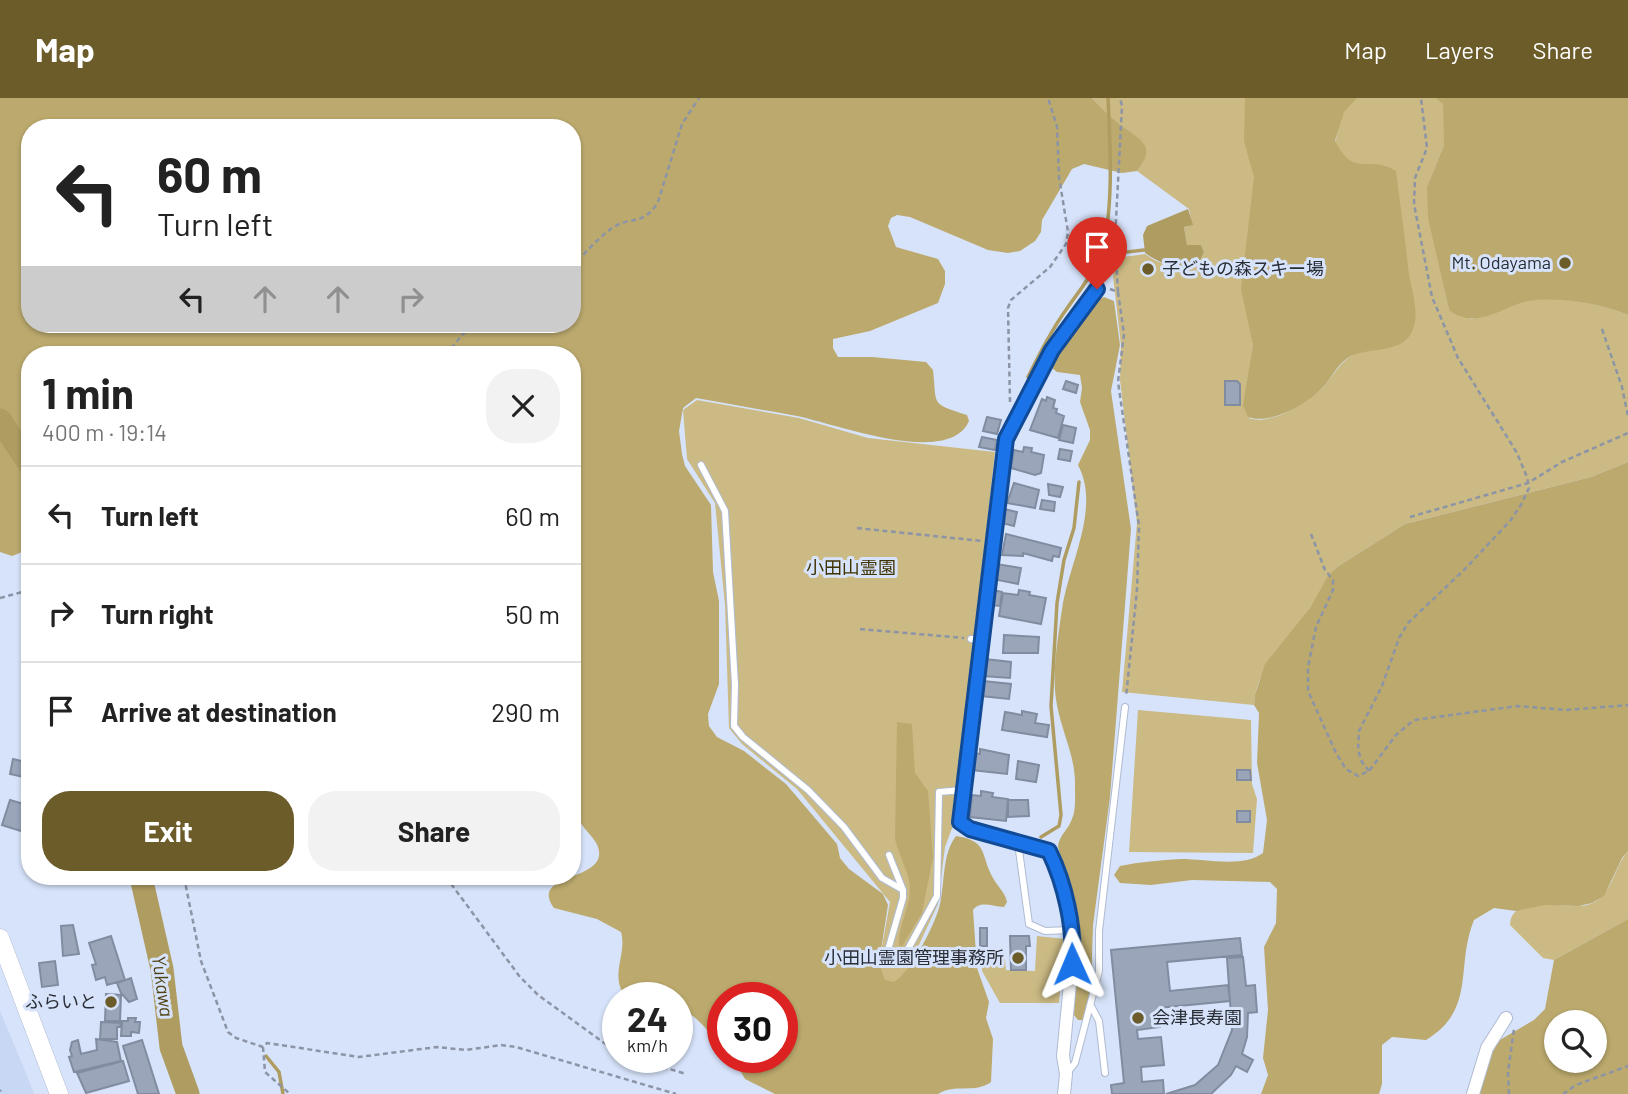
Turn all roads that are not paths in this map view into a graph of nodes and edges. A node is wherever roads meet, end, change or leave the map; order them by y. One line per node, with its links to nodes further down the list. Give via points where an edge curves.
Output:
1 (1097, 289): 4 (street, via 1052,350 1006,439 976,640)
2 (701, 465): 7 (lane, via 725,511 734,726 826,808 882,878)
3 (1125, 707): 10 (lane)
4 (964, 790): 5 (street, via 960,822 964,826); 7 (lane, via 939,792 937,896 897,963 887,961)
5 (1017, 841): 8 (street, via 1049,851); 8 (lane, via 1029,924 1045,931)
6 (889, 855): 7 (lane)
7 (903, 890)
8 (1071, 930): 13 (street, via 1074,942 1063,1056)
9 (0, 938): 14 (main road)
10 (1091, 1006): 12 (lane, via 1099,1021); 13 (lane, via 1075,1063)
11 (1506, 1018): 16 (street, via 1487,1048)
12 (1105, 1073)
13 (1066, 1074): 15 (street)
14 (59, 1094)
15 (1064, 1094)
16 (1473, 1094)

